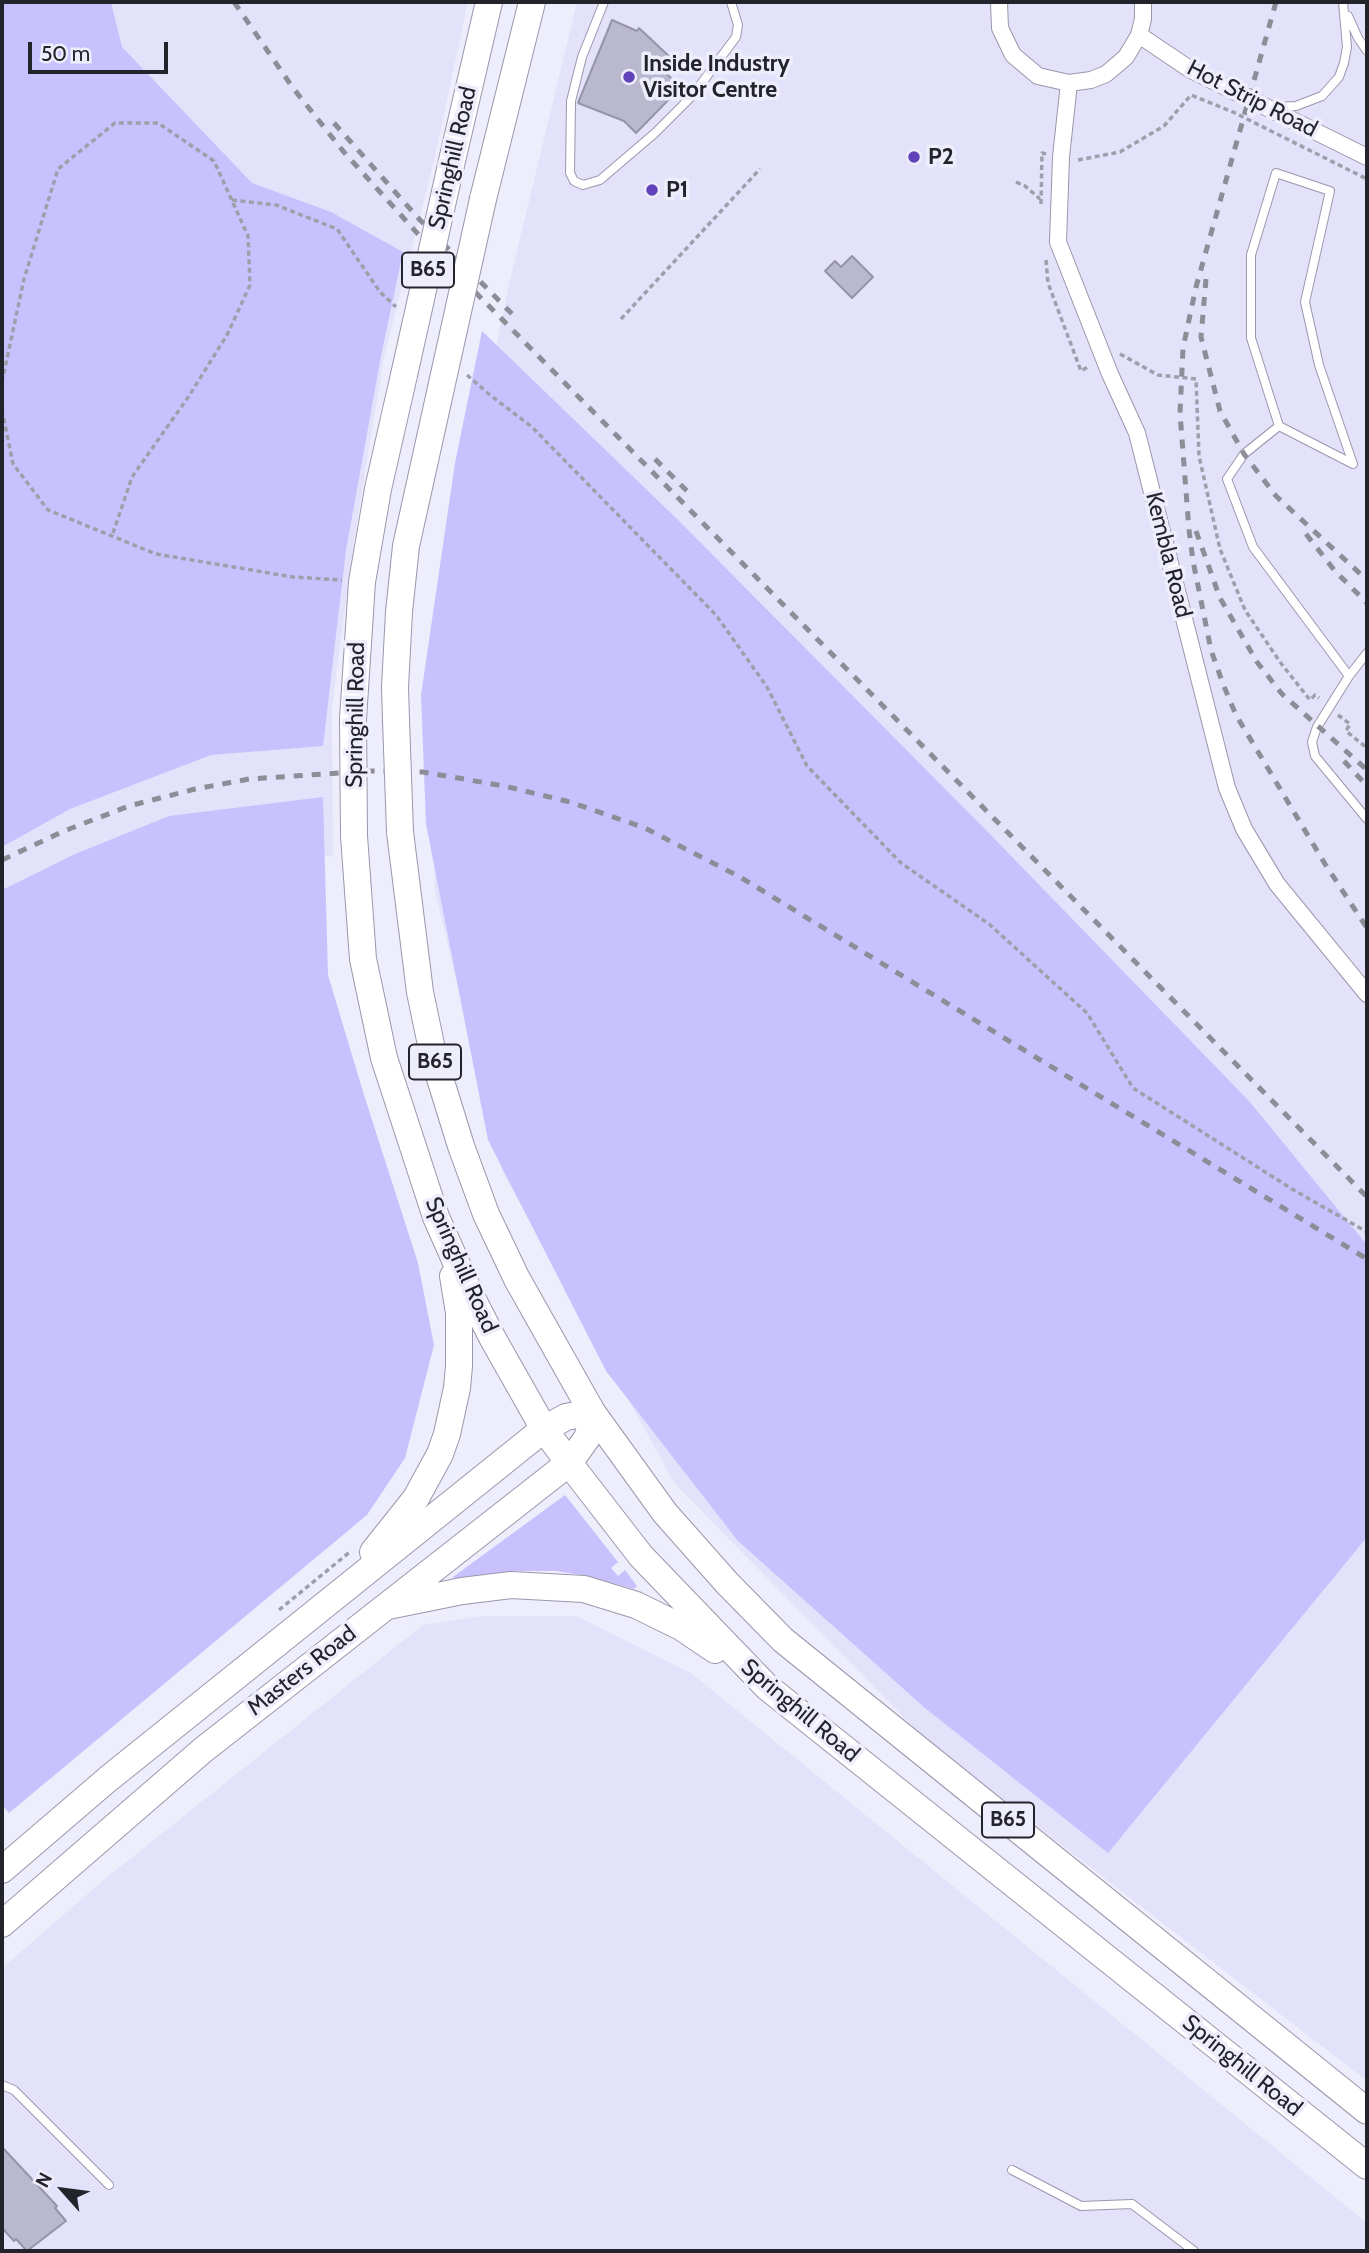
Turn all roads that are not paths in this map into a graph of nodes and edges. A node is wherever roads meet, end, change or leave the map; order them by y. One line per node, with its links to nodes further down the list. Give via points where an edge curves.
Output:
1 (489, 2): 18 (main road, Springhill Road / B65, bridge, via 379,489 362,582 353,719 354,836 363,959 384,1058)
2 (532, 2): 19 (main road, Springhill Road / B65, bridge, via 406,546 395,687 400,832 420,992 434,1059 461,1146 517,1279)
3 (604, 2): 4 (lane, via 571,101 570,173 583,185 600,180 692,96 736,37 738,25)
4 (731, 2)
5 (999, 2): 10 (street, via 1000,28 1013,55 1038,76)
6 (1143, 2): 8 (street)
7 (1343, 3): 9 (lane); 11 (lane, via 1346,55 1332,87 1296,106)
8 (1139, 35): 10 (street, via 1115,68 1091,80); 11 (street, Hot Strip Road, via 1191,71)
9 (1367, 51)
10 (1069, 83): 17 (street, Kembla Road, via 1058,242 1136,433 1227,788 1244,829 1278,884)
11 (1258, 103): 12 (street, Hot Strip Road)
12 (1367, 157)
13 (1279, 426): 13 (lane, via 1251,338 1251,255 1276,173 1330,191 1305,302 1319,365 1353,464); 15 (lane, via 1244,454 1227,479 1254,547)
14 (1367, 653): 15 (lane)
15 (1349, 676): 16 (lane, via 1314,736 1313,749)
16 (1367, 818)
17 (1367, 994)
18 (436, 1217): 20 (main road, Springhill Road / B65, via 477,1307); 23 (main road, via 459,1313 457,1388 447,1434 416,1498)
19 (593, 1413): 20 (main road, Masters Road, via 566,1417); 21 (main road, Masters Road, via 587,1438); 28 (main road, Springhill Road / B65, via 665,1513 783,1640)
20 (544, 1429): 21 (main road, Springhill Road / B65); 23 (main road, Masters Road)
21 (569, 1463): 22 (main road, Masters Road); 24 (main road, Springhill Road / B65, via 641,1556)
22 (383, 1607): 24 (main road, via 511,1585 584,1589 665,1618); 26 (main road, Masters Road, via 203,1750)
23 (322, 1608): 25 (main road, Masters Road, via 107,1779)
24 (767, 1688): 29 (main road, Springhill Road / B65)
25 (2, 1870)
26 (2, 1924)
27 (2, 2085): 31 (lane, via 14,2090)
28 (1367, 2110)
29 (1367, 2166)
30 (1012, 2170): 32 (lane, via 1081,2206 1132,2204)
31 (109, 2185)
32 (1194, 2251)

